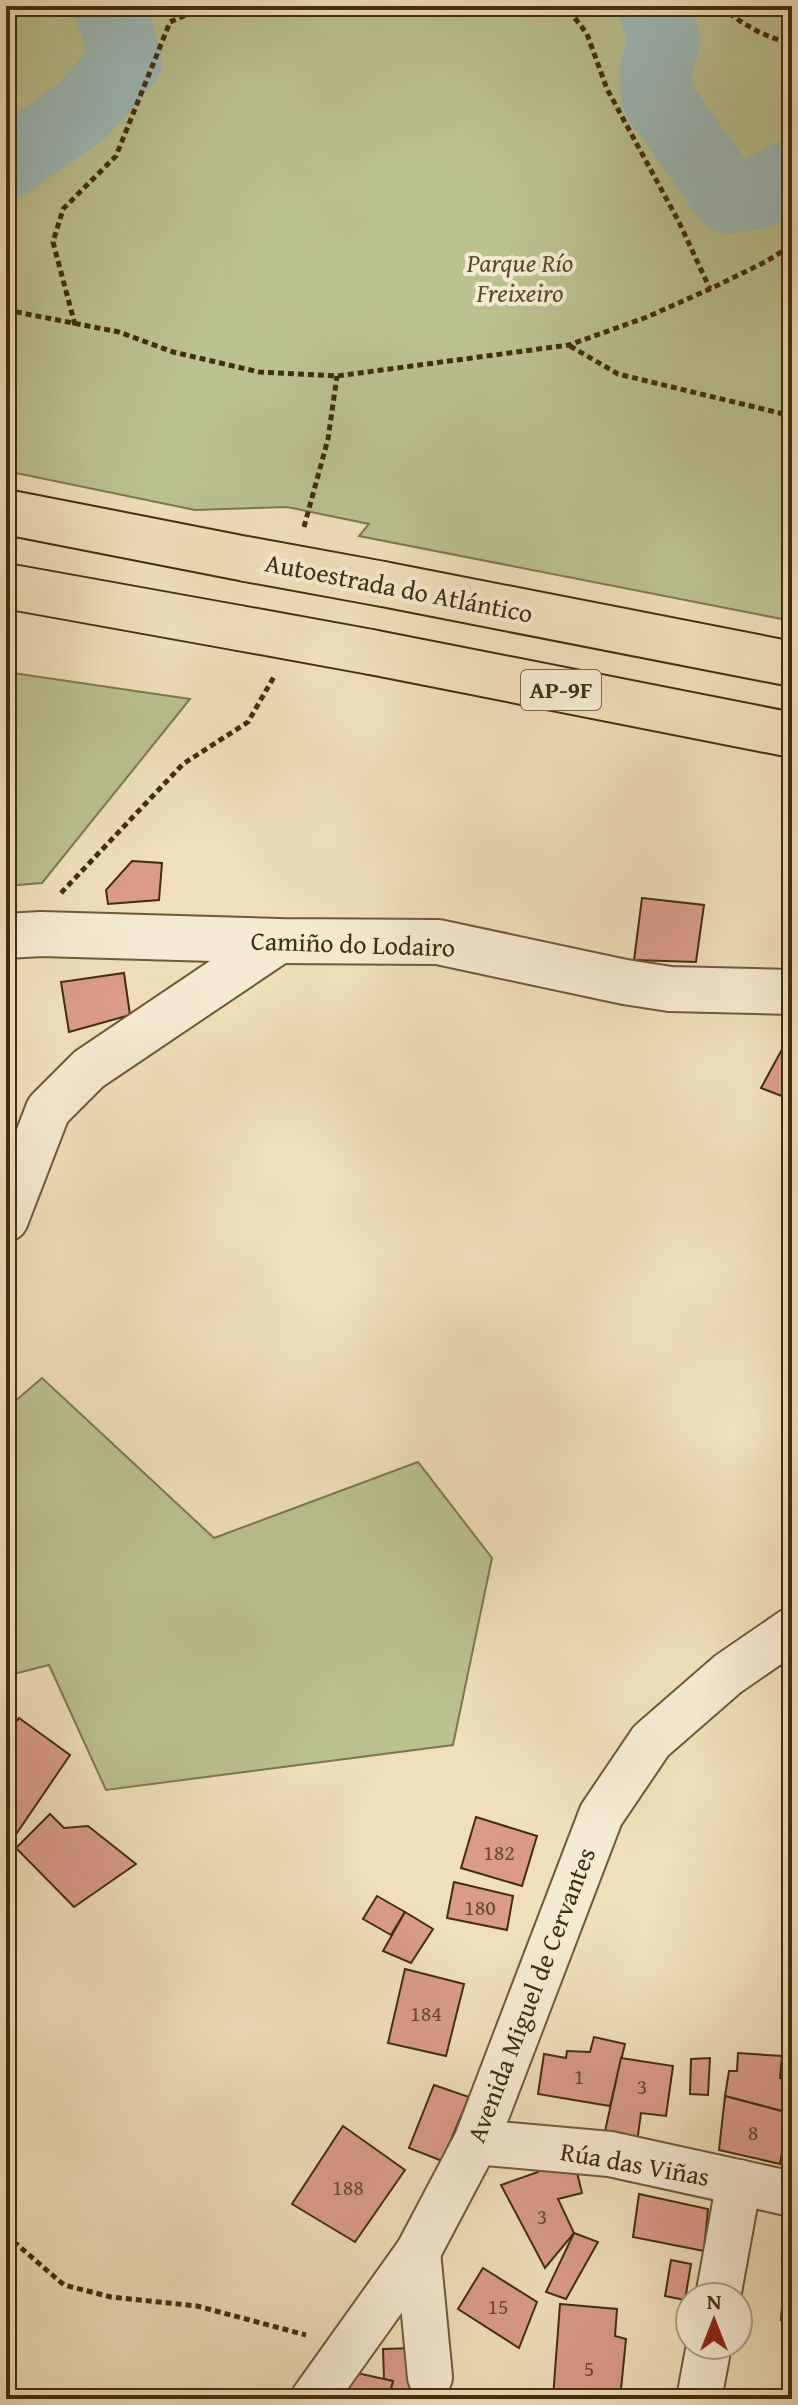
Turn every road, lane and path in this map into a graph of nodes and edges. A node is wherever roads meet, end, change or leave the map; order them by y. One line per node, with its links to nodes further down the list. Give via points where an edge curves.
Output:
1 (206, 6): 11 (path, via 170,22 116,156 63,209 53,242)
2 (246, 6): 3 (path)
3 (289, 6)
4 (560, 6): 6 (path)
5 (722, 6): 7 (path, via 736,20)
6 (568, 8): 9 (path, via 587,34 607,89)
7 (792, 44)
8 (792, 245): 9 (path)
9 (710, 289): 12 (path)
10 (6, 310): 11 (path)
11 (75, 326): 13 (path, via 119,332 173,352 259,372)
12 (569, 345): 13 (path); 14 (path, via 618,374)
13 (337, 376): 16 (path, via 328,439)
14 (792, 416)
15 (6, 512): 18 (highway, Autoestrada do Atlántico, bridge)
16 (303, 531)
17 (6, 586): 20 (highway, AP-9F, bridge)
18 (774, 660)
19 (276, 666): 21 (path, via 273,681 248,722 183,764)
20 (772, 731)
21 (24, 935): 22 (street, Camiño do Lodairo)
22 (279, 941): 23 (street, Camiño do Lodairo, via 438,942 670,989); 24 (street, via 89,1069 48,1110)
23 (792, 992)
24 (6, 1219)
25 (792, 1630): 26 (street, Avenida Miguel de Cervantes, via 728,1674 651,1741 601,1815)
26 (476, 2142): 27 (street, Rúa das Viñas, via 610,2154); 30 (street, Avenida Miguel de Cervantes)
27 (739, 2182): 28 (street, Rúa das Viñas); 31 (street)
28 (792, 2194)
29 (6, 2235): 32 (path, via 64,2285 111,2297 197,2306 305,2334)
30 (418, 2252): 32 (street, Avenida Miguel de Cervantes); 34 (street)
31 (721, 2281)
32 (340, 2358): 35 (street, Avenida Miguel de Cervantes)
33 (706, 2361): 36 (street)
34 (430, 2377)
35 (313, 2399)
36 (699, 2399)

